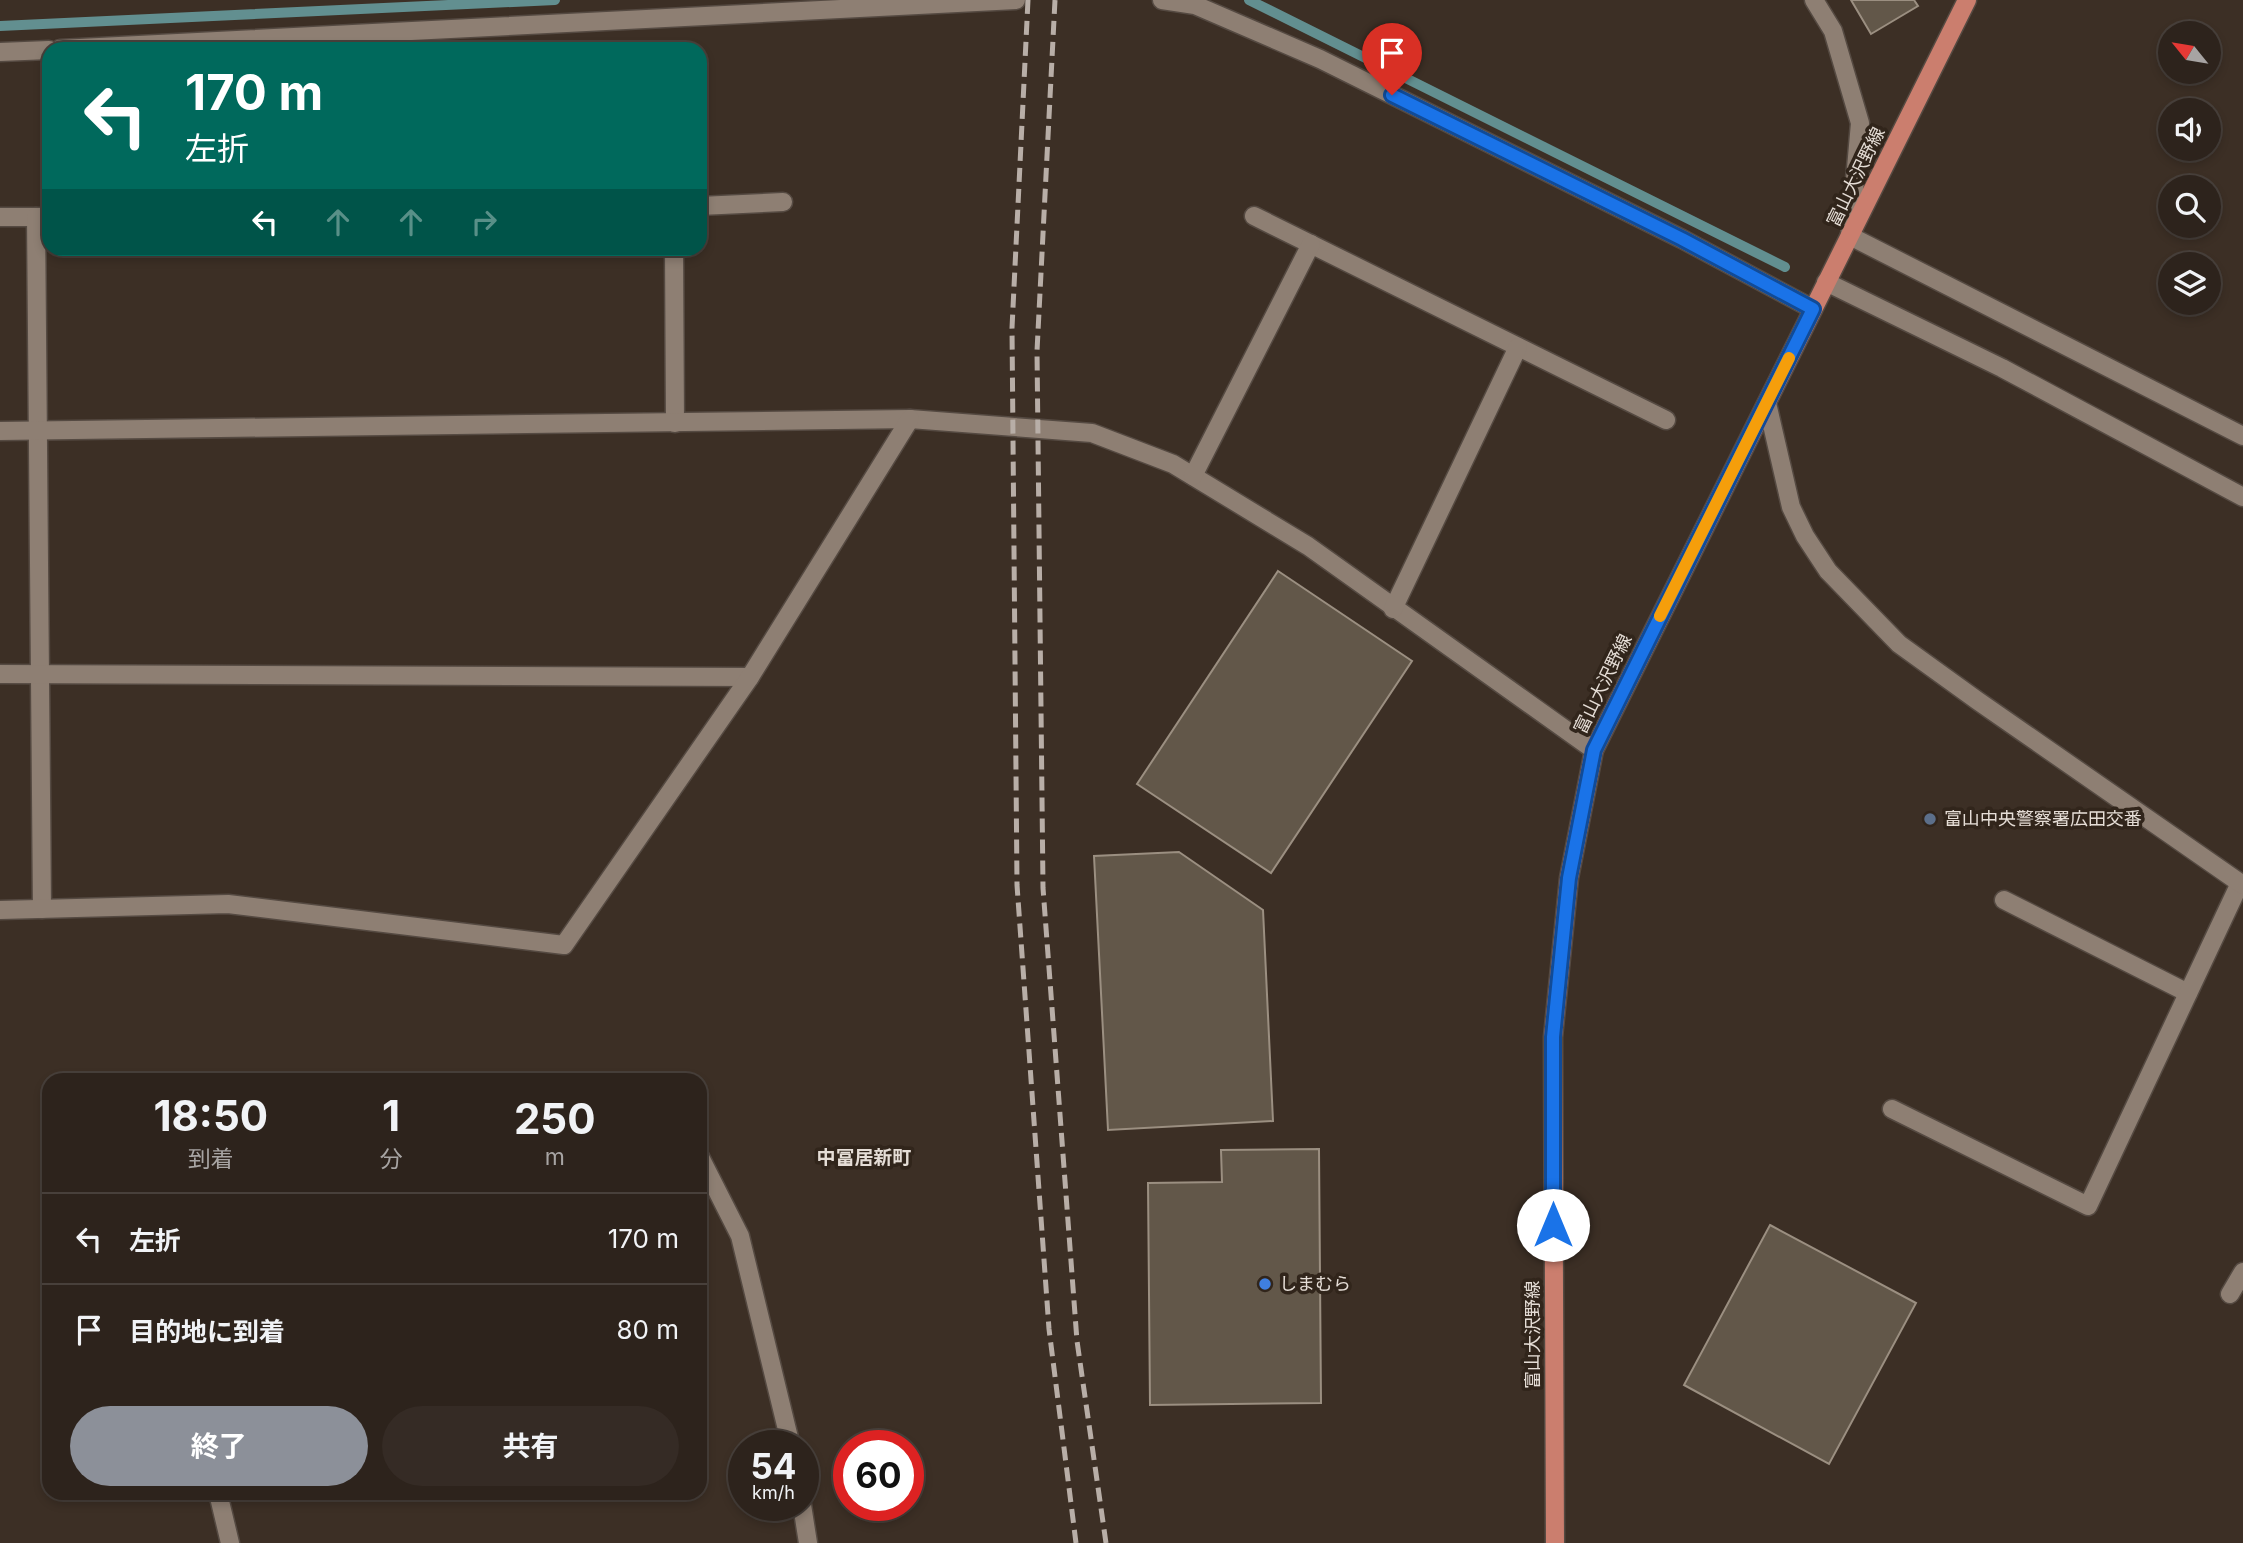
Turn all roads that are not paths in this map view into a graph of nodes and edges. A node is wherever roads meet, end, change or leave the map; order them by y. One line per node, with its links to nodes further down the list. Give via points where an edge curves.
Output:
1 (1016, 0): 5 (street)
2 (1162, 0): 17 (street, via 1195,5 1320,59 1670,232)
3 (1814, 0): 13 (street, via 1833,31 1860,123)
4 (1967, 0): 13 (main road, 富山大沢野線)
5 (197, 42)
6 (42, 50): 7 (street)
7 (0, 52)
8 (783, 202): 9 (street)
9 (707, 206)
10 (1254, 216): 14 (street)
11 (0, 217): 12 (street)
12 (42, 217): 23 (street)
13 (1850, 236): 16 (main road, 富山大沢野線); 25 (street)
14 (1311, 244): 18 (street); 26 (street)
15 (674, 256): 22 (street)
16 (1826, 282): 17 (main road, 富山大沢野線); 27 (street, via 2002,368)
17 (1813, 309): 19 (main road, 富山大沢野線)
18 (1518, 347): 21 (street); 28 (street)
19 (1767, 403): 32 (main road, 富山大沢野線); 33 (street, via 1791,507 1805,536 1828,571 1899,644)
20 (910, 419): 22 (street); 26 (street, via 1092,433); 31 (street)
21 (1666, 420)
22 (676, 423): 23 (street)
23 (38, 430): 24 (street); 29 (street)
24 (0, 431)
25 (2243, 436)
26 (1193, 476): 28 (street, via 1308,546)
27 (2243, 498)
28 (1393, 609): 32 (street)
29 (40, 673): 30 (street); 31 (street); 35 (street)
30 (0, 674)
31 (750, 677): 35 (street, via 564,945 229,904)
32 (1594, 750): 47 (main road, 富山大沢野線, via 1569,878 1553,1037)
33 (2241, 884): 37 (street)
34 (2004, 900): 37 (street)
35 (42, 909): 36 (street)
36 (0, 910)
37 (2188, 993): 38 (street, via 2088,1206)
38 (1892, 1109)
39 (707, 1171): 42 (street, via 740,1236)
40 (2243, 1272): 41 (street)
41 (2230, 1294)
42 (788, 1430)
43 (220, 1500): 45 (street)
44 (805, 1521): 46 (street)
45 (230, 1543)
46 (808, 1543)
47 (1555, 1543)

